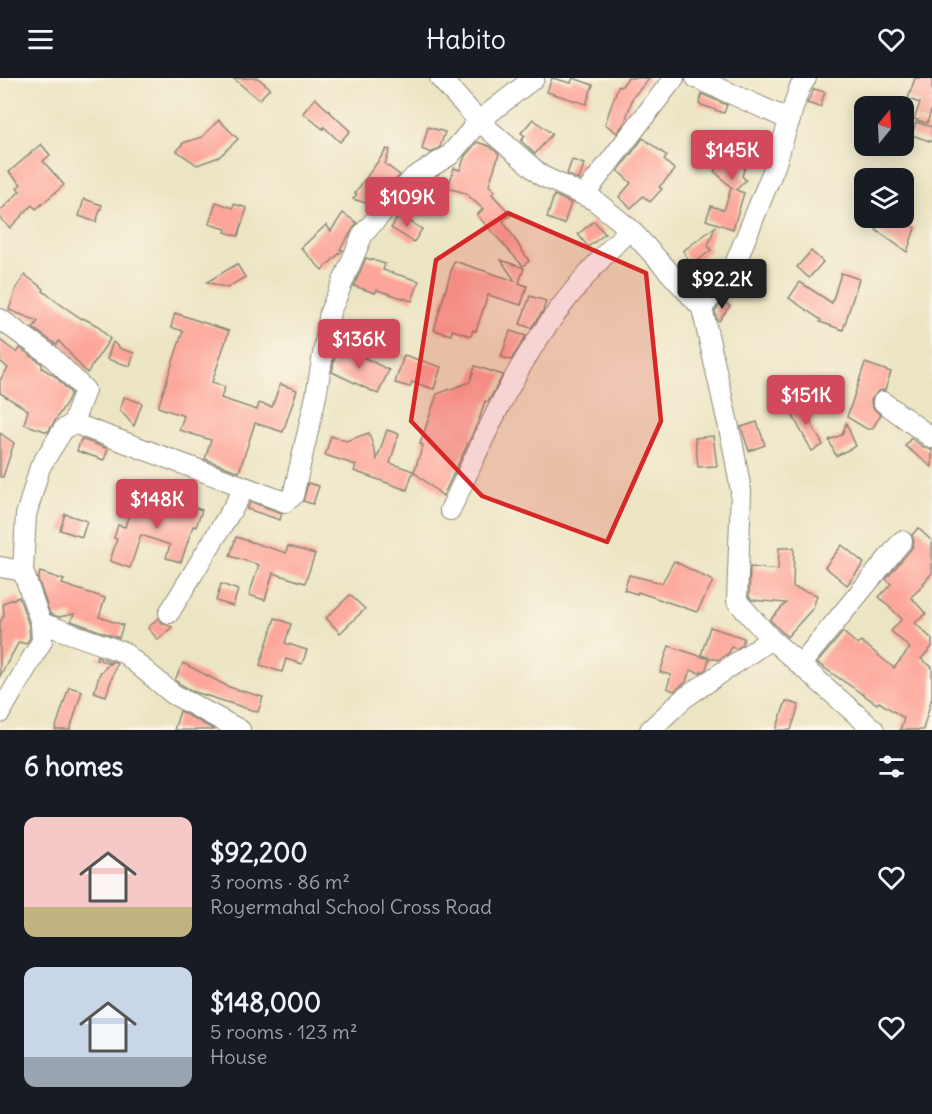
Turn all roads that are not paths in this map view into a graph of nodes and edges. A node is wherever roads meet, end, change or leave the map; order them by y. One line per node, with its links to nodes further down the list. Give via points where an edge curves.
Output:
1 (440, 78): 7 (street)
2 (534, 78): 7 (street)
3 (674, 78): 8 (street)
4 (696, 78): 6 (street)
5 (806, 78): 6 (street)
6 (790, 120): 10 (street, via 733,269)
7 (479, 121): 8 (street, via 542,176); 15 (street, via 450,155 414,177 363,234 330,312 293,496 285,502)
8 (584, 195): 9 (street)
9 (630, 229): 10 (street); 16 (street, via 541,333 509,386)
10 (702, 308): 22 (street, via 741,491 736,601)
11 (0, 319): 13 (street, via 50,355 85,390)
12 (883, 402): 14 (street)
13 (73, 423): 15 (street); 19 (street, via 63,430 40,467 26,515)
14 (932, 438)
15 (245, 488): 20 (street)
16 (450, 510)
17 (902, 541): 23 (street)
18 (0, 567): 19 (street)
19 (23, 571): 21 (street)
20 (169, 613)
21 (41, 623): 24 (street, via 42,641); 25 (street, via 123,652 173,694)
22 (771, 639): 23 (street); 26 (street, via 683,699)
23 (800, 665): 27 (street)
24 (0, 713)
25 (240, 730)
26 (650, 730)
27 (874, 730)

